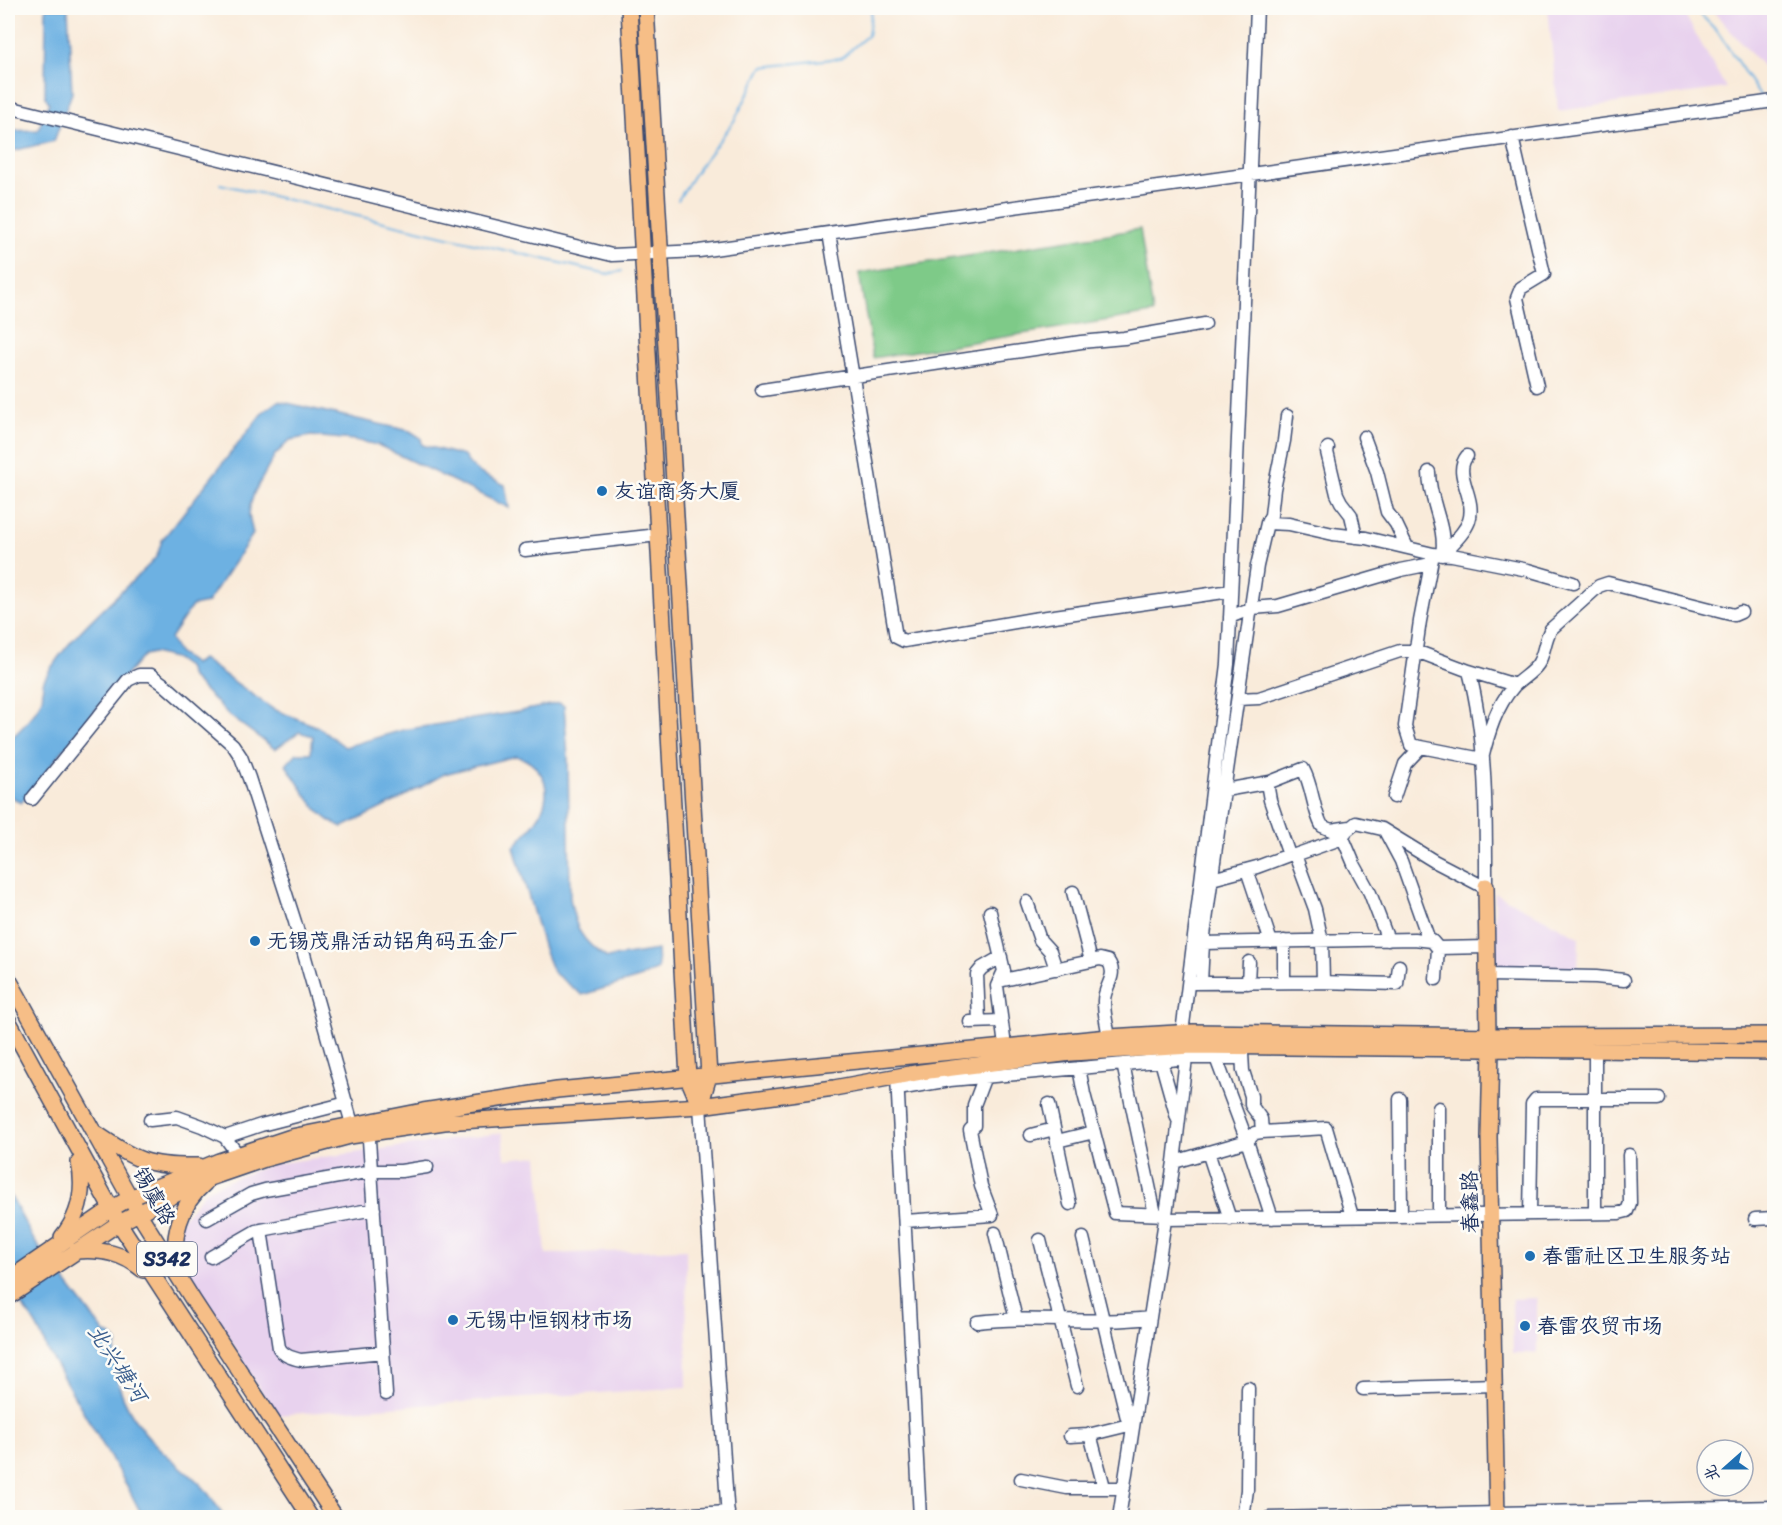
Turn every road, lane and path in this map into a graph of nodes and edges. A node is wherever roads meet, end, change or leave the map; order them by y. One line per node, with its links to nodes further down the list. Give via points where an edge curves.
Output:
1 (629, 8): 10 (main road)
2 (646, 8): 9 (main road)
3 (1257, 8): 7 (street)
4 (1774, 101): 6 (street)
5 (8, 107): 10 (street, via 612,255)
6 (1512, 137): 7 (street); 13 (street, via 1544,274 1521,288 1517,298)
7 (1250, 174): 8 (street); 27 (street)
8 (829, 233): 9 (street); 12 (street)
9 (660, 253): 10 (street); 86 (main road)
10 (642, 254): 21 (main road)
11 (1205, 324): 12 (street)
12 (853, 376): 14 (street); 27 (street, via 896,637 904,641)
13 (1538, 386)
14 (762, 390)
15 (1287, 416): 20 (street)
16 (1364, 436): 23 (street, via 1387,512)
17 (1328, 448): 22 (street, via 1337,494 1351,515)
18 (1467, 456): 25 (street, via 1461,472 1471,504 1469,521 1458,538)
19 (1429, 472): 25 (street, via 1429,489 1444,538)
20 (1267, 523): 22 (street); 28 (street)
21 (658, 535): 24 (street); 88 (main road)
22 (1356, 537): 23 (street)
23 (1407, 548): 25 (street)
24 (525, 550)
25 (1435, 558): 26 (street, via 1528,570); 28 (street, via 1278,606); 31 (street)
26 (1573, 583)
27 (1232, 591): 30 (street)
28 (1252, 608): 30 (street); 34 (street)
29 (1740, 612): 33 (street, via 1734,615 1602,585 1551,629 1540,662)
30 (1230, 617): 68 (street)
31 (1416, 651): 32 (street); 34 (street, via 1400,651 1259,698); 35 (street, via 1405,726 1411,745)
32 (1469, 671): 33 (street); 36 (street)
33 (1515, 685): 36 (street, via 1486,738)
34 (1238, 699): 38 (street)
35 (1420, 748): 36 (street); 39 (street, via 1405,764)
36 (1482, 759): 46 (street)
37 (1267, 783): 38 (street); 42 (street, via 1303,769 1322,826); 43 (street)
38 (1225, 790): 45 (street)
39 (1394, 797)
40 (32, 799): 94 (street, via 128,680 139,675 151,675 166,686 233,745 241,757 270,843)
41 (1385, 831): 42 (street, via 1356,823); 46 (street); 55 (street)
42 (1347, 833): 43 (street); 50 (street)
43 (1292, 855): 44 (street); 52 (street, via 1315,909)
44 (1247, 870): 45 (street); 53 (street)
45 (1212, 879): 54 (street)
46 (1486, 887): 56 (main road, 春鑫路)
47 (1073, 892): 58 (street)
48 (1027, 902): 61 (street, via 1040,940 1050,951)
49 (990, 912): 57 (street)
50 (1388, 940): 52 (street); 55 (street, via 1414,939)
51 (1284, 941): 52 (street); 53 (street); 66 (street)
52 (1322, 941): 67 (street)
53 (1271, 942): 54 (street)
54 (1203, 943): 68 (street)
55 (1434, 944): 56 (street); 63 (street)
56 (1487, 947): 62 (main road, 春鑫路)
57 (1001, 957): 65 (street, via 1004,971); 72 (street, via 977,974 975,1021)
58 (1091, 961): 61 (street); 75 (street, via 1106,959 1111,965 1112,980 1104,996)
59 (1249, 962): 69 (street)
60 (1399, 966): 67 (street, via 1397,984)
61 (1056, 969): 65 (street)
62 (1487, 975): 64 (street); 76 (main road, 春鑫路)
63 (1436, 980)
64 (1624, 980)
65 (999, 981): 72 (street)
66 (1284, 982): 67 (street); 69 (street)
67 (1323, 982)
68 (1195, 983): 69 (street); 73 (street)
69 (1248, 983)
70 (11, 984): 101 (main road, 锡虞路 / S342)
71 (8, 1020): 90 (main road, 锡虞路 / S342)
72 (1000, 1020): 82 (street)
73 (1182, 1033): 75 (main road); 76 (main road)
74 (1774, 1035): 76 (main road)
75 (1108, 1036): 82 (main road)
76 (1489, 1045): 77 (main road); 78 (main road); 124 (main road, 春鑫路, via 1484,1069)
77 (1595, 1050): 79 (main road); 92 (street)
78 (1242, 1052): 81 (street); 82 (main road, via 1191,1046); 103 (street, via 1251,1105 1261,1119)
79 (1774, 1052)
80 (1186, 1058): 81 (street); 83 (street); 99 (street)
81 (1216, 1058): 107 (street)
82 (1003, 1061): 85 (street); 86 (main road); 87 (street); 89 (main road)
83 (1161, 1061): 84 (street); 99 (street)
84 (1123, 1064): 85 (street); 125 (street)
85 (1079, 1068): 102 (street)
86 (709, 1076): 88 (main road); 96 (main road)
87 (985, 1076): 89 (street); 132 (street, via 970,1130 981,1186 992,1215)
88 (688, 1078): 96 (main road); 100 (main road, via 557,1090)
89 (898, 1083): 96 (main road); 132 (street)
90 (44, 1088): 117 (main road, 锡虞路 / S342); 139 (main road, via 80,1162 83,1179 76,1216)
91 (1400, 1099): 122 (street)
92 (1594, 1099): 93 (street); 120 (street); 121 (street, via 1536,1099 1532,1104)
93 (1659, 1099)
94 (347, 1103): 100 (street); 106 (street)
95 (1049, 1104): 105 (street)
96 (700, 1106): 100 (main road); 163 (street)
97 (1439, 1108): 123 (street)
98 (150, 1120): 106 (street, via 177,1117)
99 (1178, 1123): 111 (street)
100 (363, 1126): 109 (main road, via 291,1137); 113 (main road, via 350,1136); 114 (street)
101 (92, 1130): 113 (main road, via 125,1153 151,1164); 115 (main road, 锡虞路 / S342)
102 (1094, 1132): 105 (street); 125 (street, via 1115,1213)
103 (1262, 1132): 107 (street); 126 (street, via 1326,1128)
104 (1031, 1135): 105 (street)
105 (1056, 1135): 116 (street)
106 (225, 1137): 109 (street)
107 (1247, 1141): 108 (street); 127 (street)
108 (1208, 1152): 111 (street); 129 (street)
109 (238, 1155): 113 (main road)
110 (1629, 1155): 120 (street, via 1627,1211)
111 (1174, 1162): 125 (street)
112 (427, 1167): 114 (street)
113 (210, 1171): 115 (main road); 119 (main road); 141 (main road, via 179,1222 175,1249)
114 (372, 1171): 118 (street); 131 (street, via 251,1194)
115 (130, 1198): 117 (main road); 119 (main road, 锡虞路 / S342)
116 (1070, 1204)
117 (111, 1209): 133 (main road, 锡虞路 / S342); 139 (main road)
118 (374, 1209): 134 (street); 150 (street)
119 (138, 1212): 133 (main road); 141 (main road, 锡虞路 / S342)
120 (1595, 1213): 121 (street)
121 (1530, 1214): 124 (street)
122 (1401, 1215): 123 (street); 126 (street)
123 (1438, 1215): 124 (street)
124 (1487, 1215): 151 (main road, 春鑫路)
125 (1162, 1216): 129 (street); 146 (street, via 1163,1236)
126 (1352, 1216): 127 (street)
127 (1272, 1218): 129 (street)
128 (1774, 1218): 130 (street)
129 (1230, 1219)
130 (1755, 1219)
131 (207, 1220)
132 (905, 1221): 168 (street)
133 (119, 1223): 138 (main road); 142 (main road, 锡虞路 / S342)
134 (261, 1230): 140 (street); 150 (street, via 282,1352 301,1360)
135 (995, 1233): 145 (street)
136 (1083, 1238): 148 (street)
137 (1040, 1240): 147 (street)
138 (76, 1251): 139 (main road); 142 (main road, via 117,1254 130,1259)
139 (56, 1252): 143 (main road); 144 (main road)
140 (211, 1257)
141 (178, 1277): 166 (main road, 锡虞路 / S342)
142 (154, 1279): 165 (main road, 锡虞路 / S342)
143 (8, 1280)
144 (8, 1297)
145 (1016, 1318): 147 (street); 149 (street)
146 (1150, 1318): 148 (street); 156 (street)
147 (1059, 1320): 148 (street); 152 (street)
148 (1103, 1320): 156 (street, via 1126,1418)
149 (977, 1322)
150 (383, 1352): 155 (street)
151 (1492, 1385): 154 (street); 164 (main road, 春鑫路)
152 (1077, 1386)
153 (1248, 1388): 170 (street)
154 (1363, 1389)
155 (386, 1394)
156 (1133, 1424): 157 (street); 161 (street)
157 (1090, 1434): 158 (street); 160 (street)
158 (1070, 1436)
159 (1021, 1479): 160 (street, via 1067,1488)
160 (1104, 1487): 161 (street)
161 (1124, 1488): 169 (street)
162 (1774, 1507): 164 (street)
163 (728, 1515): 167 (street)
164 (1493, 1515): 171 (street)
165 (311, 1518)
166 (336, 1518)
167 (623, 1518)
168 (920, 1518)
169 (1119, 1518)
170 (1243, 1518)
171 (1270, 1518)

